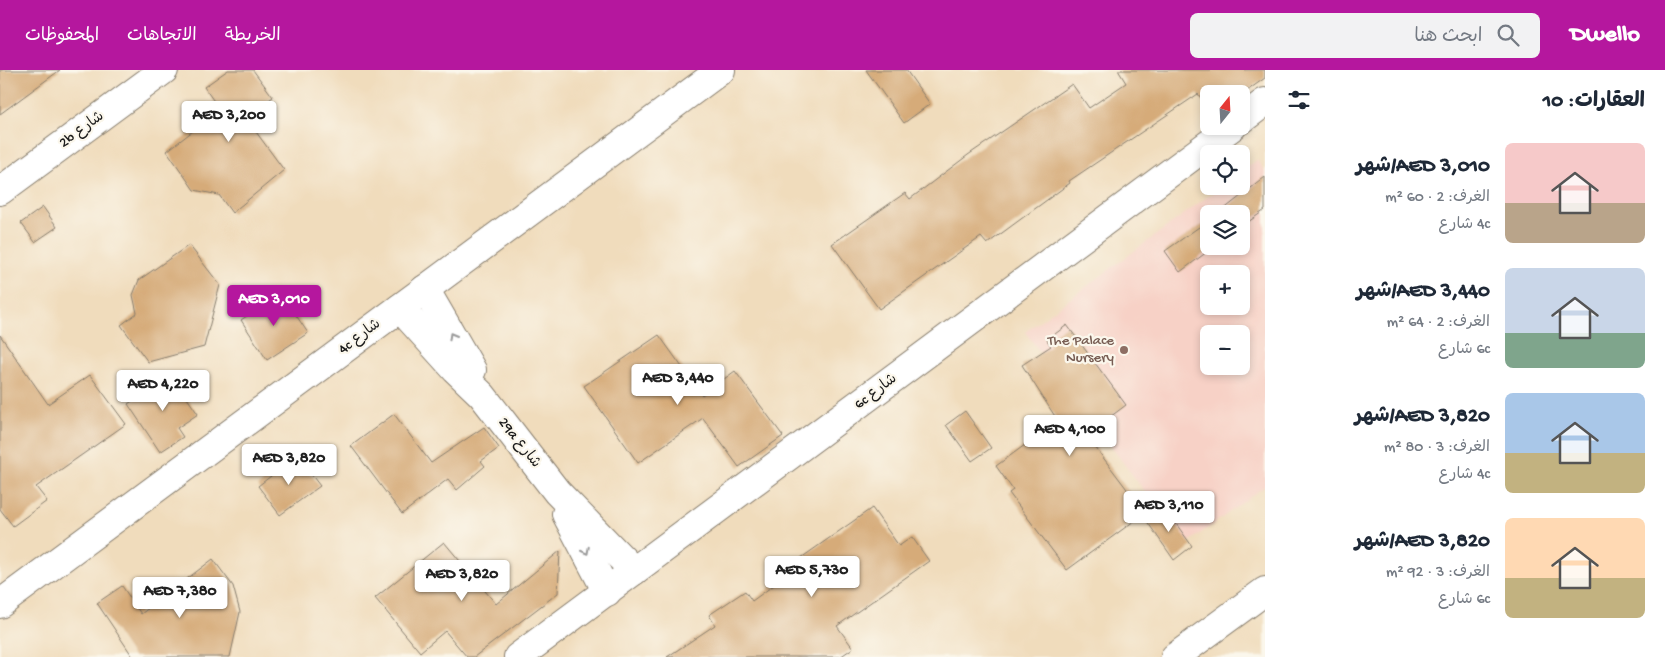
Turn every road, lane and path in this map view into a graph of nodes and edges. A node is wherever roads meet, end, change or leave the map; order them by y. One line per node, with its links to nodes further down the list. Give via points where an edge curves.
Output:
1 (164, 70): 6 (street, 2b شارع)
2 (721, 70): 7 (street, 4c شارع)
3 (1265, 102): 4 (street)
4 (1250, 113)
5 (1221, 135): 11 (street, 6c شارع)
6 (0, 191)
7 (425, 289): 8 (street, 4c شارع); 9 (street, 29a شارع, one-way to 7)
8 (400, 308): 9 (street, 29a شارع); 14 (street, 4c شارع)
9 (482, 395): 10 (street, 29a شارع)
10 (557, 492): 11 (street, 29a شارع); 13 (street, 29a شارع, one-way to 13)
11 (634, 571): 13 (street, 6c شارع)
12 (1265, 590): 16 (street)
13 (607, 592): 15 (street, 6c شارع)
14 (0, 604)
15 (518, 657)
16 (1175, 657)

